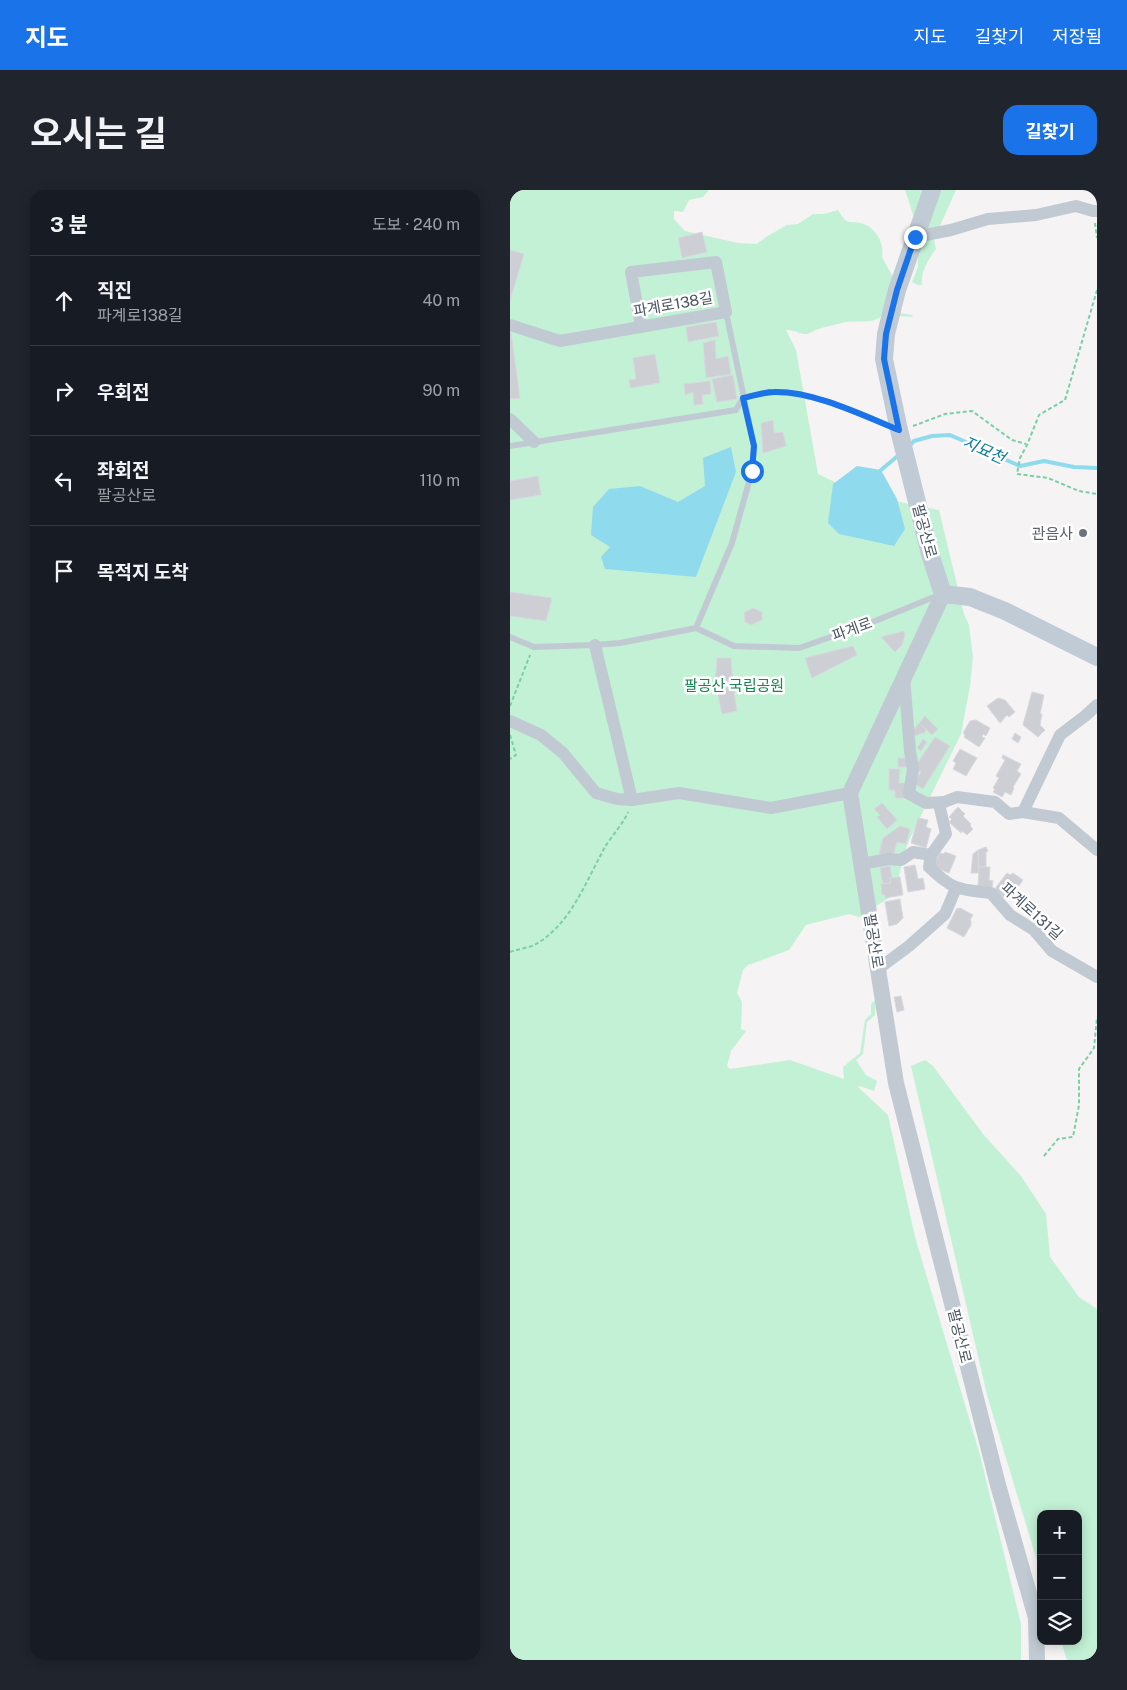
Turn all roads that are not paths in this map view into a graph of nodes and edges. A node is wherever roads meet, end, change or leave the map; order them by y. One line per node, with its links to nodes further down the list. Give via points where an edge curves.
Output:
1 (932, 190): 3 (main road, 팔공산로)
2 (1095, 211): 3 (street, via 1076,206 1036,215 988,219)
3 (915, 237): 9 (main road, 팔공산로, via 886,334 884,359)
4 (726, 312): 6 (street, 파계로138길); 6 (street, via 716,262 631,272); 7 (lane, 파계로138길)
5 (510, 325): 6 (street, 파계로138길, via 560,341)
6 (641, 326)
7 (743, 398): 9 (lane, via 772,392 792,393 839,406); 10 (lane, via 736,410); 13 (lane, 파계로138길, via 754,446 752,471 732,543)
8 (510, 419): 10 (street)
9 (899, 430): 12 (main road, 팔공산로)
10 (534, 442): 11 (lane)
11 (510, 446)
12 (943, 594): 13 (lane, 파계로, via 799,648 734,646); 16 (main road, 파계로, via 970,596); 17 (street)
13 (696, 628): 15 (lane)
14 (510, 637): 15 (lane, via 534,647)
15 (596, 645): 21 (street)
16 (1097, 657)
17 (904, 674): 20 (street); 22 (street, via 913,769 909,794 926,803)
18 (1097, 705): 23 (street, via 1060,735)
19 (510, 721): 21 (street, via 541,735 563,753 596,793)
20 (850, 793): 21 (street, via 771,808 679,793); 26 (street, 팔공산로)
21 (632, 800)
22 (944, 802): 23 (street, via 957,797 995,802 1010,814); 25 (street, via 939,804 946,834)
23 (1023, 812): 24 (street, via 1059,818)
24 (1097, 850)
25 (931, 855): 26 (street, via 913,852 901,860); 27 (street, 파계로131길, via 929,867 945,883)
26 (861, 864): 28 (street, 팔공산로)
27 (956, 888): 28 (street, via 945,914); 29 (street, 파계로131길, via 991,893 1010,914 1034,930 1052,951)
28 (878, 968): 30 (street, 팔공산로, via 896,1083 998,1485 1036,1618)
29 (1097, 977)
30 (1037, 1660)

